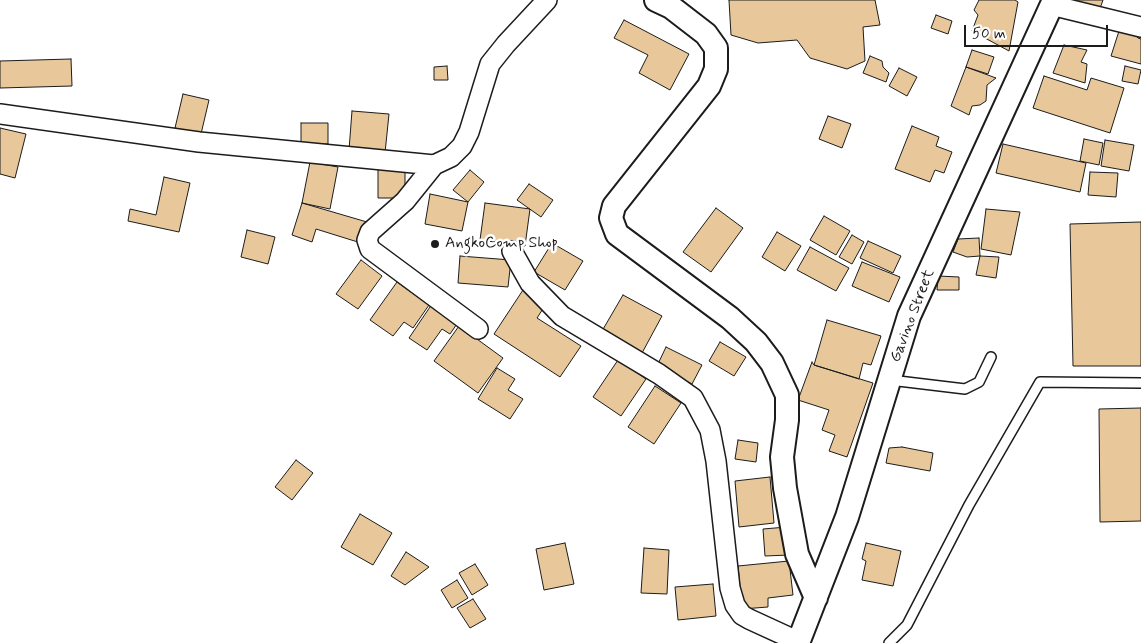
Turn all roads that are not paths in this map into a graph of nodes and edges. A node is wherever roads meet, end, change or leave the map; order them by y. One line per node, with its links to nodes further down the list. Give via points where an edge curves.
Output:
1 (547, 0): 6 (street, via 490,64 462,146 451,157)
2 (656, 0): 12 (street, via 706,34 716,48 716,69 709,86 614,206 611,218 617,234 730,318 756,342 772,363 787,396 782,457 797,554)
3 (1052, 2): 4 (street); 10 (street, Gavino Street, via 916,300)
4 (1141, 27)
5 (0, 114): 6 (street, via 199,142)
6 (434, 165): 8 (street, via 404,201 370,232 367,240 370,249)
7 (512, 252): 13 (street, via 530,283 562,316 693,398 710,430 730,588 735,605 749,620)
8 (478, 328)
9 (991, 357): 10 (lane, via 979,382 965,390)
10 (890, 380): 12 (street, Gavino Street, via 847,517)
11 (1141, 384): 14 (lane, via 1040,382 968,505 907,625)
12 (816, 598): 13 (street, Gavino Street)
13 (799, 642)
14 (889, 643)

